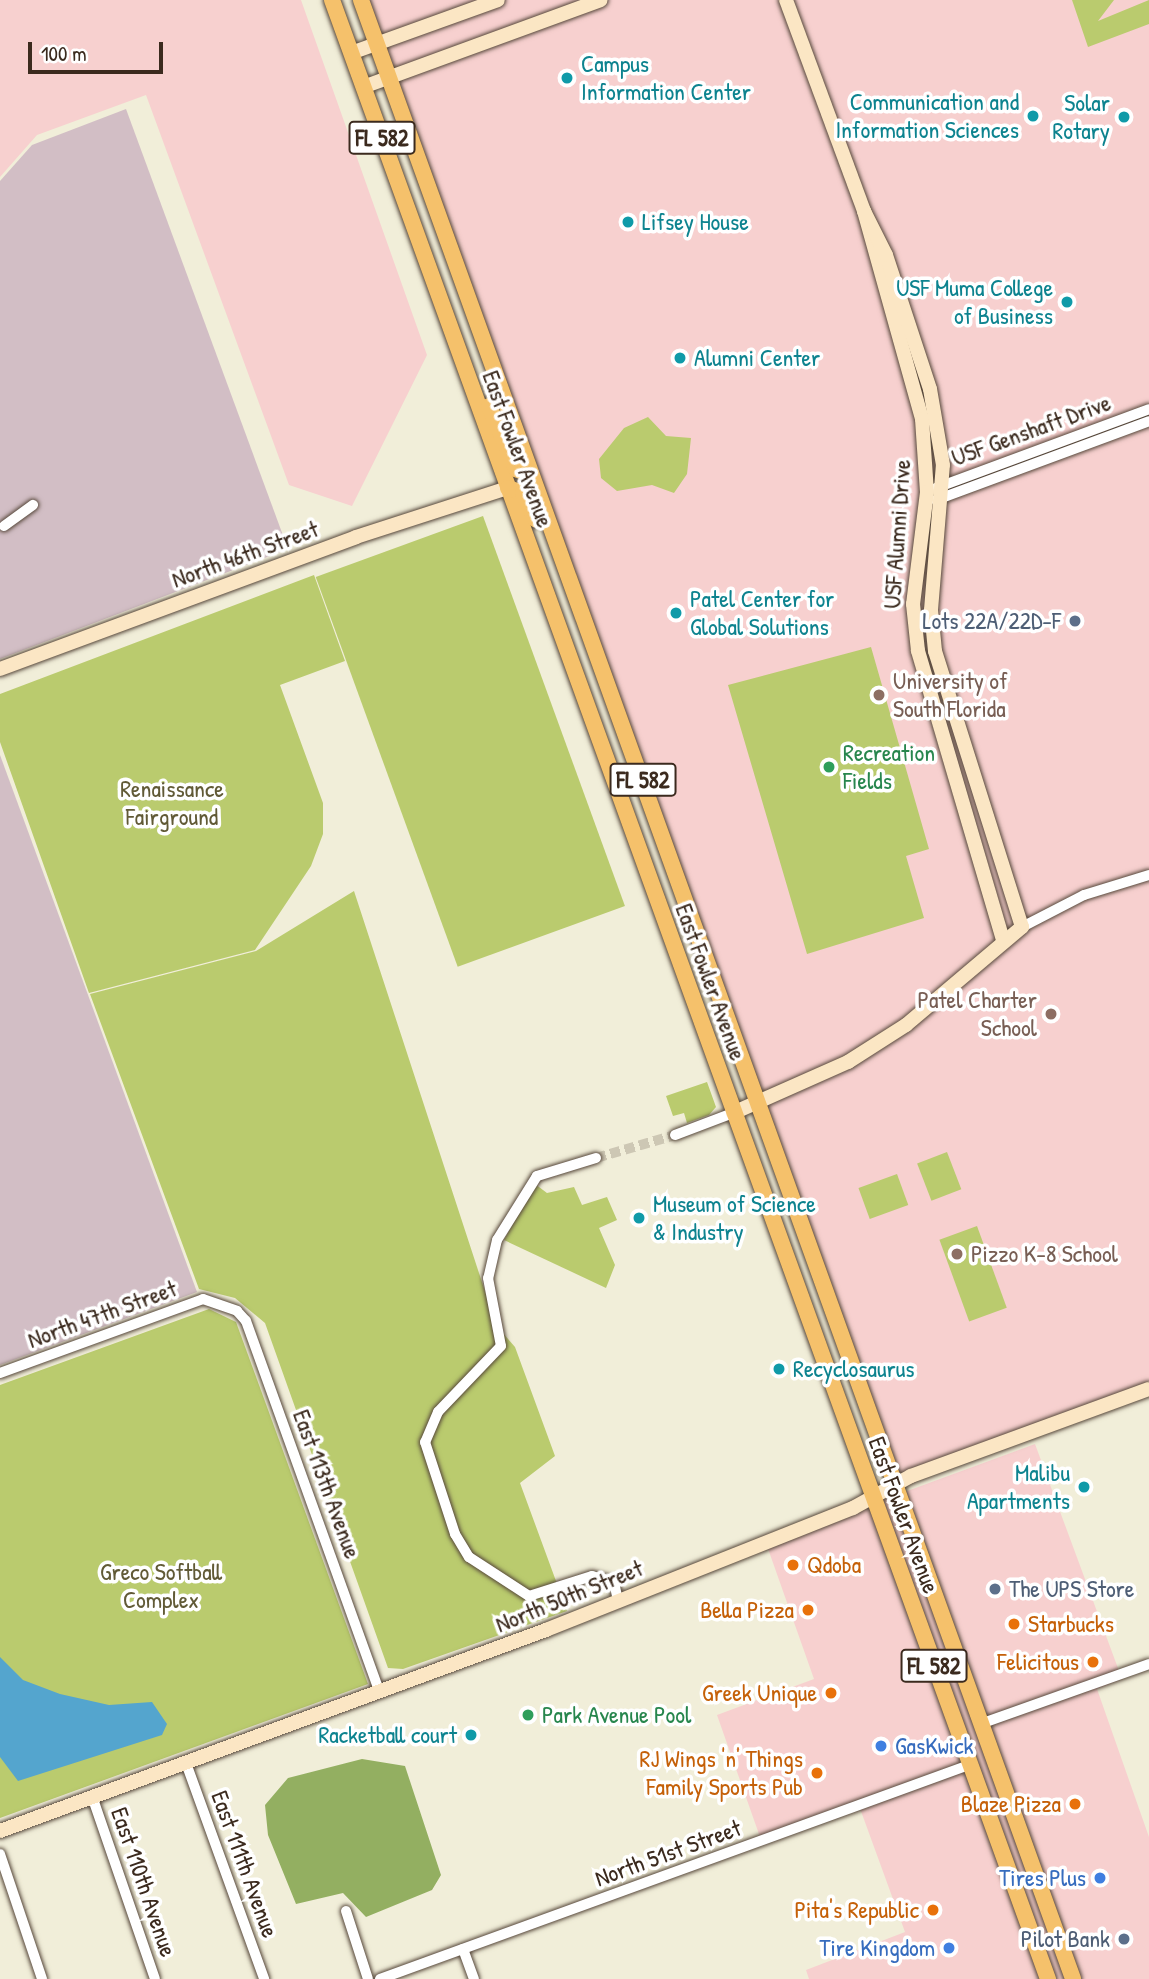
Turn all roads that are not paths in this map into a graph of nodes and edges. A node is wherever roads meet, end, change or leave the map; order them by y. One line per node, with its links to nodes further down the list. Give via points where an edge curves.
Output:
1 (332, 0): 7 (main road, East Fowler Avenue / FL 582)
2 (361, 0): 6 (main road, East Fowler Avenue / FL 582)
3 (498, 0): 6 (street)
4 (601, 0): 8 (street)
5 (786, 0): 10 (street, USF Alumni Drive)
6 (376, 43): 7 (street); 8 (main road, East Fowler Avenue / FL 582)
7 (351, 53): 9 (main road, East Fowler Avenue / FL 582)
8 (390, 78): 9 (street); 14 (main road, East Fowler Avenue / FL 582)
9 (363, 87): 11 (main road, East Fowler Avenue / FL 582)
10 (864, 211): 16 (street, USF Alumni Drive, via 916,337 936,414); 17 (street, USF Alumni Drive, via 922,419)
11 (458, 349): 14 (main road, via 476,372 516,469); 15 (main road, East Fowler Avenue / FL 582)
12 (1149, 409): 16 (street, USF Genshaft Drive)
13 (1149, 421): 16 (street, USF Genshaft Drive)
14 (530, 475): 20 (main road, East Fowler Avenue / FL 582)
15 (508, 488): 20 (main road, via 523,493); 21 (street, North 46th Street, via 356,537); 26 (main road, East Fowler Avenue / FL 582)
16 (942, 491): 17 (street); 23 (street, USF Alumni Drive, via 931,610 935,651)
17 (926, 498): 24 (street, USF Alumni Drive, via 913,604 918,651)
18 (33, 505): 19 (street)
19 (4, 526)
20 (570, 594): 25 (main road, East Fowler Avenue / FL 582)
21 (0, 669)
22 (1149, 875): 23 (street, via 1084,895)
23 (1022, 927): 24 (street)
24 (1003, 940): 25 (street, via 957,987 906,1026 848,1062)
25 (760, 1103): 26 (street); 32 (main road, East Fowler Avenue / FL 582)
26 (733, 1113): 27 (street); 33 (main road, East Fowler Avenue / FL 582)
27 (675, 1135)
28 (596, 1158): 35 (street, via 537,1176 497,1240 488,1278 501,1346 438,1412 425,1442 455,1534 469,1557 529,1596 592,1576 614,1582)
29 (220, 1302): 30 (street, North 47th Street, via 204,1299); 37 (street, East 113th Avenue, via 246,1321)
30 (0, 1373)
31 (1149, 1389): 32 (street, North 50th Street)
32 (893, 1484): 33 (street, North 50th Street); 38 (main road, East Fowler Avenue / FL 582)
33 (874, 1498): 34 (main road, East Fowler Avenue / FL 582); 35 (street, North 50th Street)
34 (903, 1581): 38 (main road, via 958,1703); 40 (main road, East Fowler Avenue / FL 582)
35 (618, 1601): 37 (street, North 50th Street)
36 (1149, 1664): 38 (street)
37 (380, 1693): 39 (street, North 50th Street)
38 (980, 1724): 46 (main road, East Fowler Avenue / FL 582)
39 (186, 1763): 41 (street, North 50th Street); 50 (street, East 111th Avenue)
40 (969, 1765): 44 (main road, East Fowler Avenue / FL 582); 46 (main road, via 991,1785 1023,1872); 47 (street, North 51st Street)
41 (93, 1799): 42 (street, North 50th Street); 49 (street, East 110th Avenue)
42 (0, 1830)
43 (0, 1854): 48 (street)
44 (1019, 1899): 54 (main road, East Fowler Avenue / FL 582); 55 (main road)
45 (346, 1910): 51 (street)
46 (1049, 1914): 56 (main road, East Fowler Avenue / FL 582)
47 (463, 1949): 52 (street, North 51st Street); 53 (street)
48 (42, 1979)
49 (155, 1979)
50 (264, 1979)
51 (368, 1979)
52 (380, 1979)
53 (474, 1979)
54 (1048, 1979)
55 (1058, 1979)
56 (1073, 1979)

